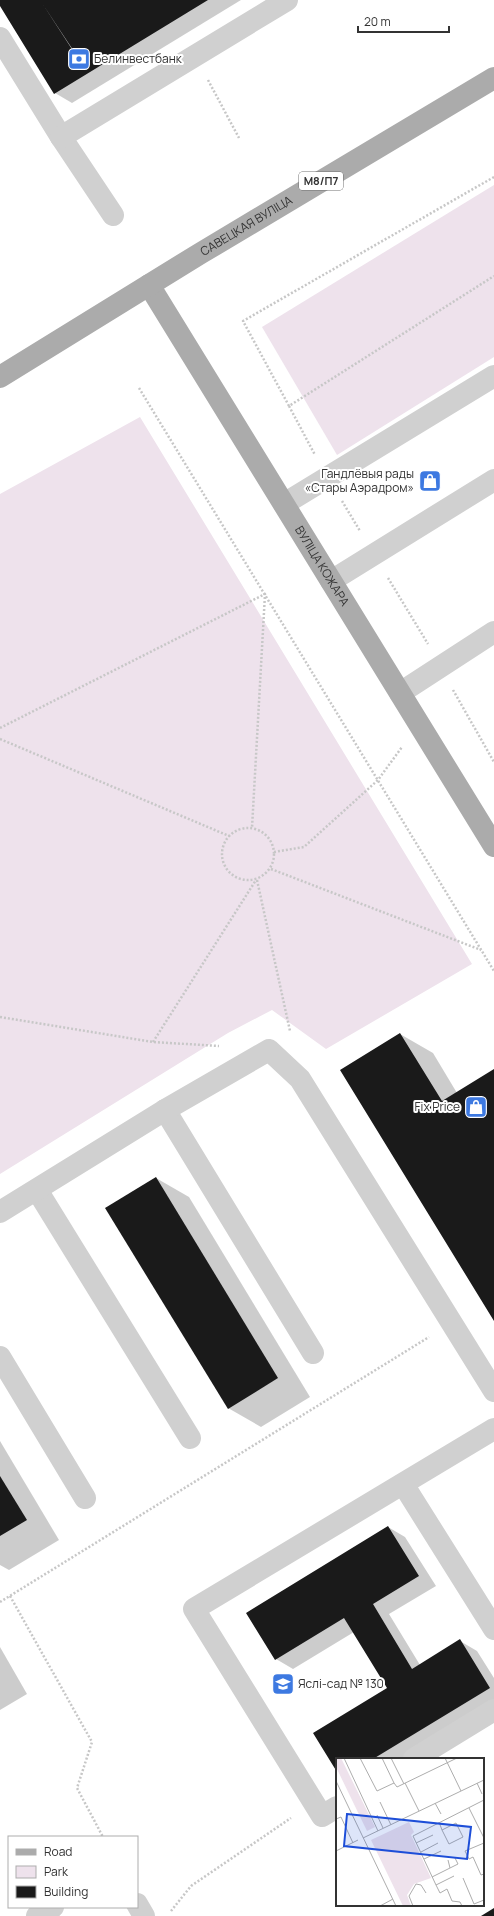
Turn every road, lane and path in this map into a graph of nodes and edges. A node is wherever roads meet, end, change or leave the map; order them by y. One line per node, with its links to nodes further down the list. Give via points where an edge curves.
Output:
1 (287, 0): 3 (lane)
2 (0, 38): 5 (lane)
3 (194, 56): 5 (lane); 6 (path)
4 (494, 78): 10 (main road, САВЕЦКАЯ ВУЛІЦА / М8/П7)
5 (61, 137): 8 (lane)
6 (239, 138)
7 (494, 177): 14 (path, via 243,321)
8 (113, 215)
9 (494, 276): 14 (path)
10 (149, 285): 12 (main road, САВЕЦКАЯ ВУЛІЦА / М8/П7); 17 (main road, ВУЛІЦА КОЖАРА)
11 (494, 376): 15 (lane)
12 (0, 377)
13 (139, 388): 19 (path)
14 (289, 406): 15 (path)
15 (328, 477): 17 (lane)
16 (494, 480): 18 (lane)
17 (284, 504): 18 (main road, ВУЛІЦА КОЖАРА)
18 (331, 581): 22 (main road, ВУЛІЦА КОЖАРА)
19 (265, 594): 24 (path); 27 (path); 28 (path)
20 (494, 632): 22 (lane)
21 (451, 686): 26 (path)
22 (400, 692): 23 (main road, ВУЛІЦА КОЖАРА)
23 (419, 725): 27 (path); 30 (main road, ВУЛІЦА КОЖАРА)
24 (0, 728)
25 (0, 739): 29 (path)
26 (494, 762)
27 (378, 780): 31 (path, via 304,847); 34 (path)
28 (252, 828): 29 (path, via 239,830); 31 (path, via 267,836)
29 (229, 836): 33 (path, via 222,852 226,869 240,880)
30 (494, 846)
31 (274, 852): 32 (path)
32 (270, 869): 33 (path); 34 (path)
33 (257, 880): 37 (path); 39 (path, via 292,1041)
34 (482, 950): 35 (path)
35 (494, 970)
36 (0, 1017): 37 (path)
37 (153, 1042): 38 (path)
38 (222, 1047)
39 (269, 1050): 40 (lane); 43 (lane, via 300,1079)
40 (164, 1110): 41 (lane); 44 (lane)
41 (37, 1190): 42 (lane); 48 (lane)
42 (0, 1212)
43 (453, 1323): 46 (lane); 51 (path)
44 (313, 1353)
45 (0, 1357): 50 (lane)
46 (494, 1391)
47 (494, 1429): 49 (lane)
48 (190, 1438)
49 (403, 1484): 53 (lane); 56 (lane, via 194,1609)
50 (85, 1498)
51 (10, 1596): 52 (path); 58 (path, via 92,1742 77,1788)
52 (0, 1602)
53 (494, 1629)
54 (494, 1710): 55 (lane)
55 (416, 1758)
56 (313, 1802): 57 (lane, via 322,1816); 63 (path, via 191,1886)
57 (336, 1808)
58 (102, 1836)
59 (138, 1906): 62 (lane)
60 (51, 1908): 61 (lane)
61 (37, 1916)
62 (144, 1916)
63 (166, 1916)

